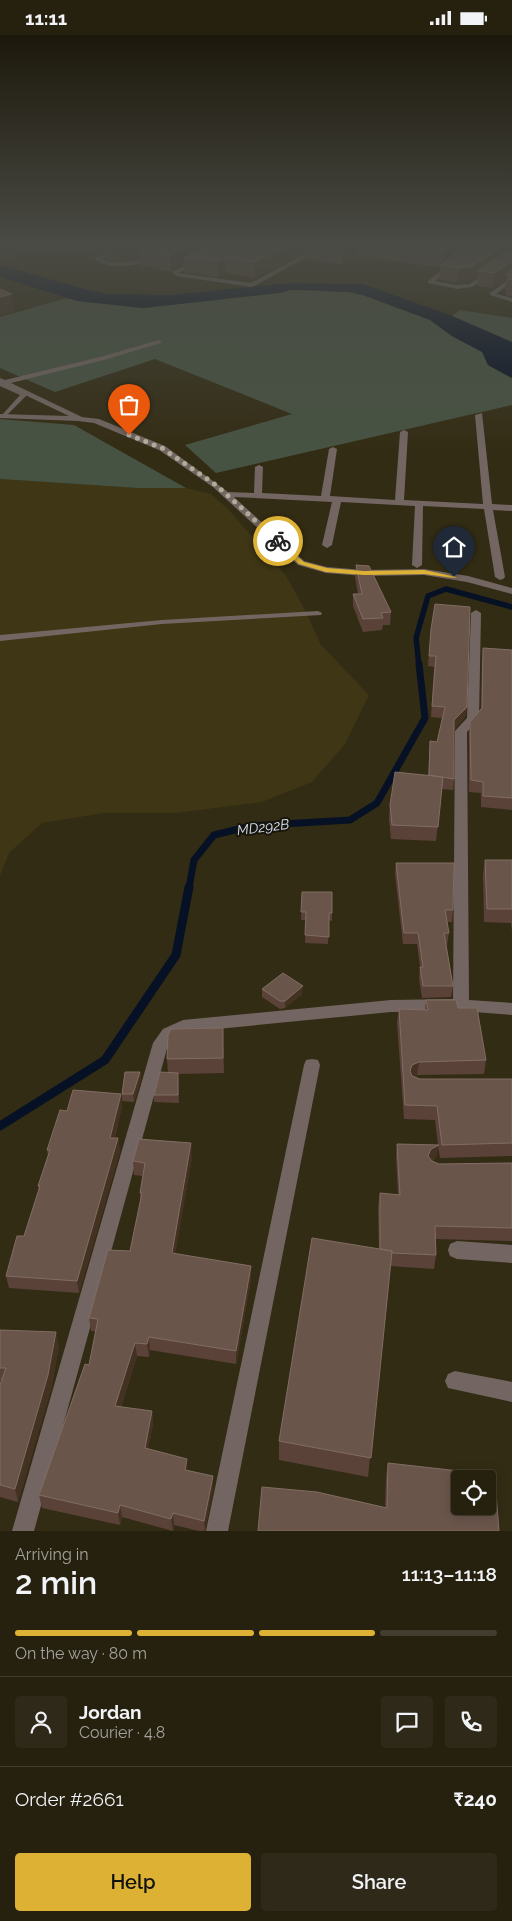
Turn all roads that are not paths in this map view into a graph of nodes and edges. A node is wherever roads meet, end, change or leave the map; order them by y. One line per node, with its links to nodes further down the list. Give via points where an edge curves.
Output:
1 (159, 342): 2 (street)
2 (1, 382): 4 (lane, via 24,395); 5 (street)
3 (479, 415): 15 (street)
4 (2, 416): 5 (street)
5 (80, 419): 9 (street, via 96,421 162,448)
6 (404, 432): 13 (street)
7 (333, 449): 11 (street)
8 (259, 467): 10 (street)
9 (226, 494): 10 (street); 20 (street, via 301,563 326,570 364,573 424,572)
10 (258, 496): 11 (street)
11 (325, 499): 12 (street)
12 (337, 500): 13 (street); 17 (street)
13 (399, 503): 14 (street)
14 (419, 504): 15 (street); 18 (street)
15 (488, 507): 16 (street); 19 (street)
16 (512, 508)
17 (327, 545)
18 (417, 565)
19 (500, 577)
20 (512, 591)
21 (318, 613): 23 (lane, via 162,621)
22 (476, 613): 24 (street, via 472,719 461,731)
23 (0, 638)
24 (461, 1005): 25 (street); 31 (street, via 391,1006 183,1026 169,1033 161,1043)
25 (512, 1009)
26 (312, 1065): 32 (street)
27 (457, 1250): 28 (street)
28 (512, 1254)
29 (455, 1381): 30 (street)
30 (512, 1392)
31 (23, 1531)
32 (217, 1531)

